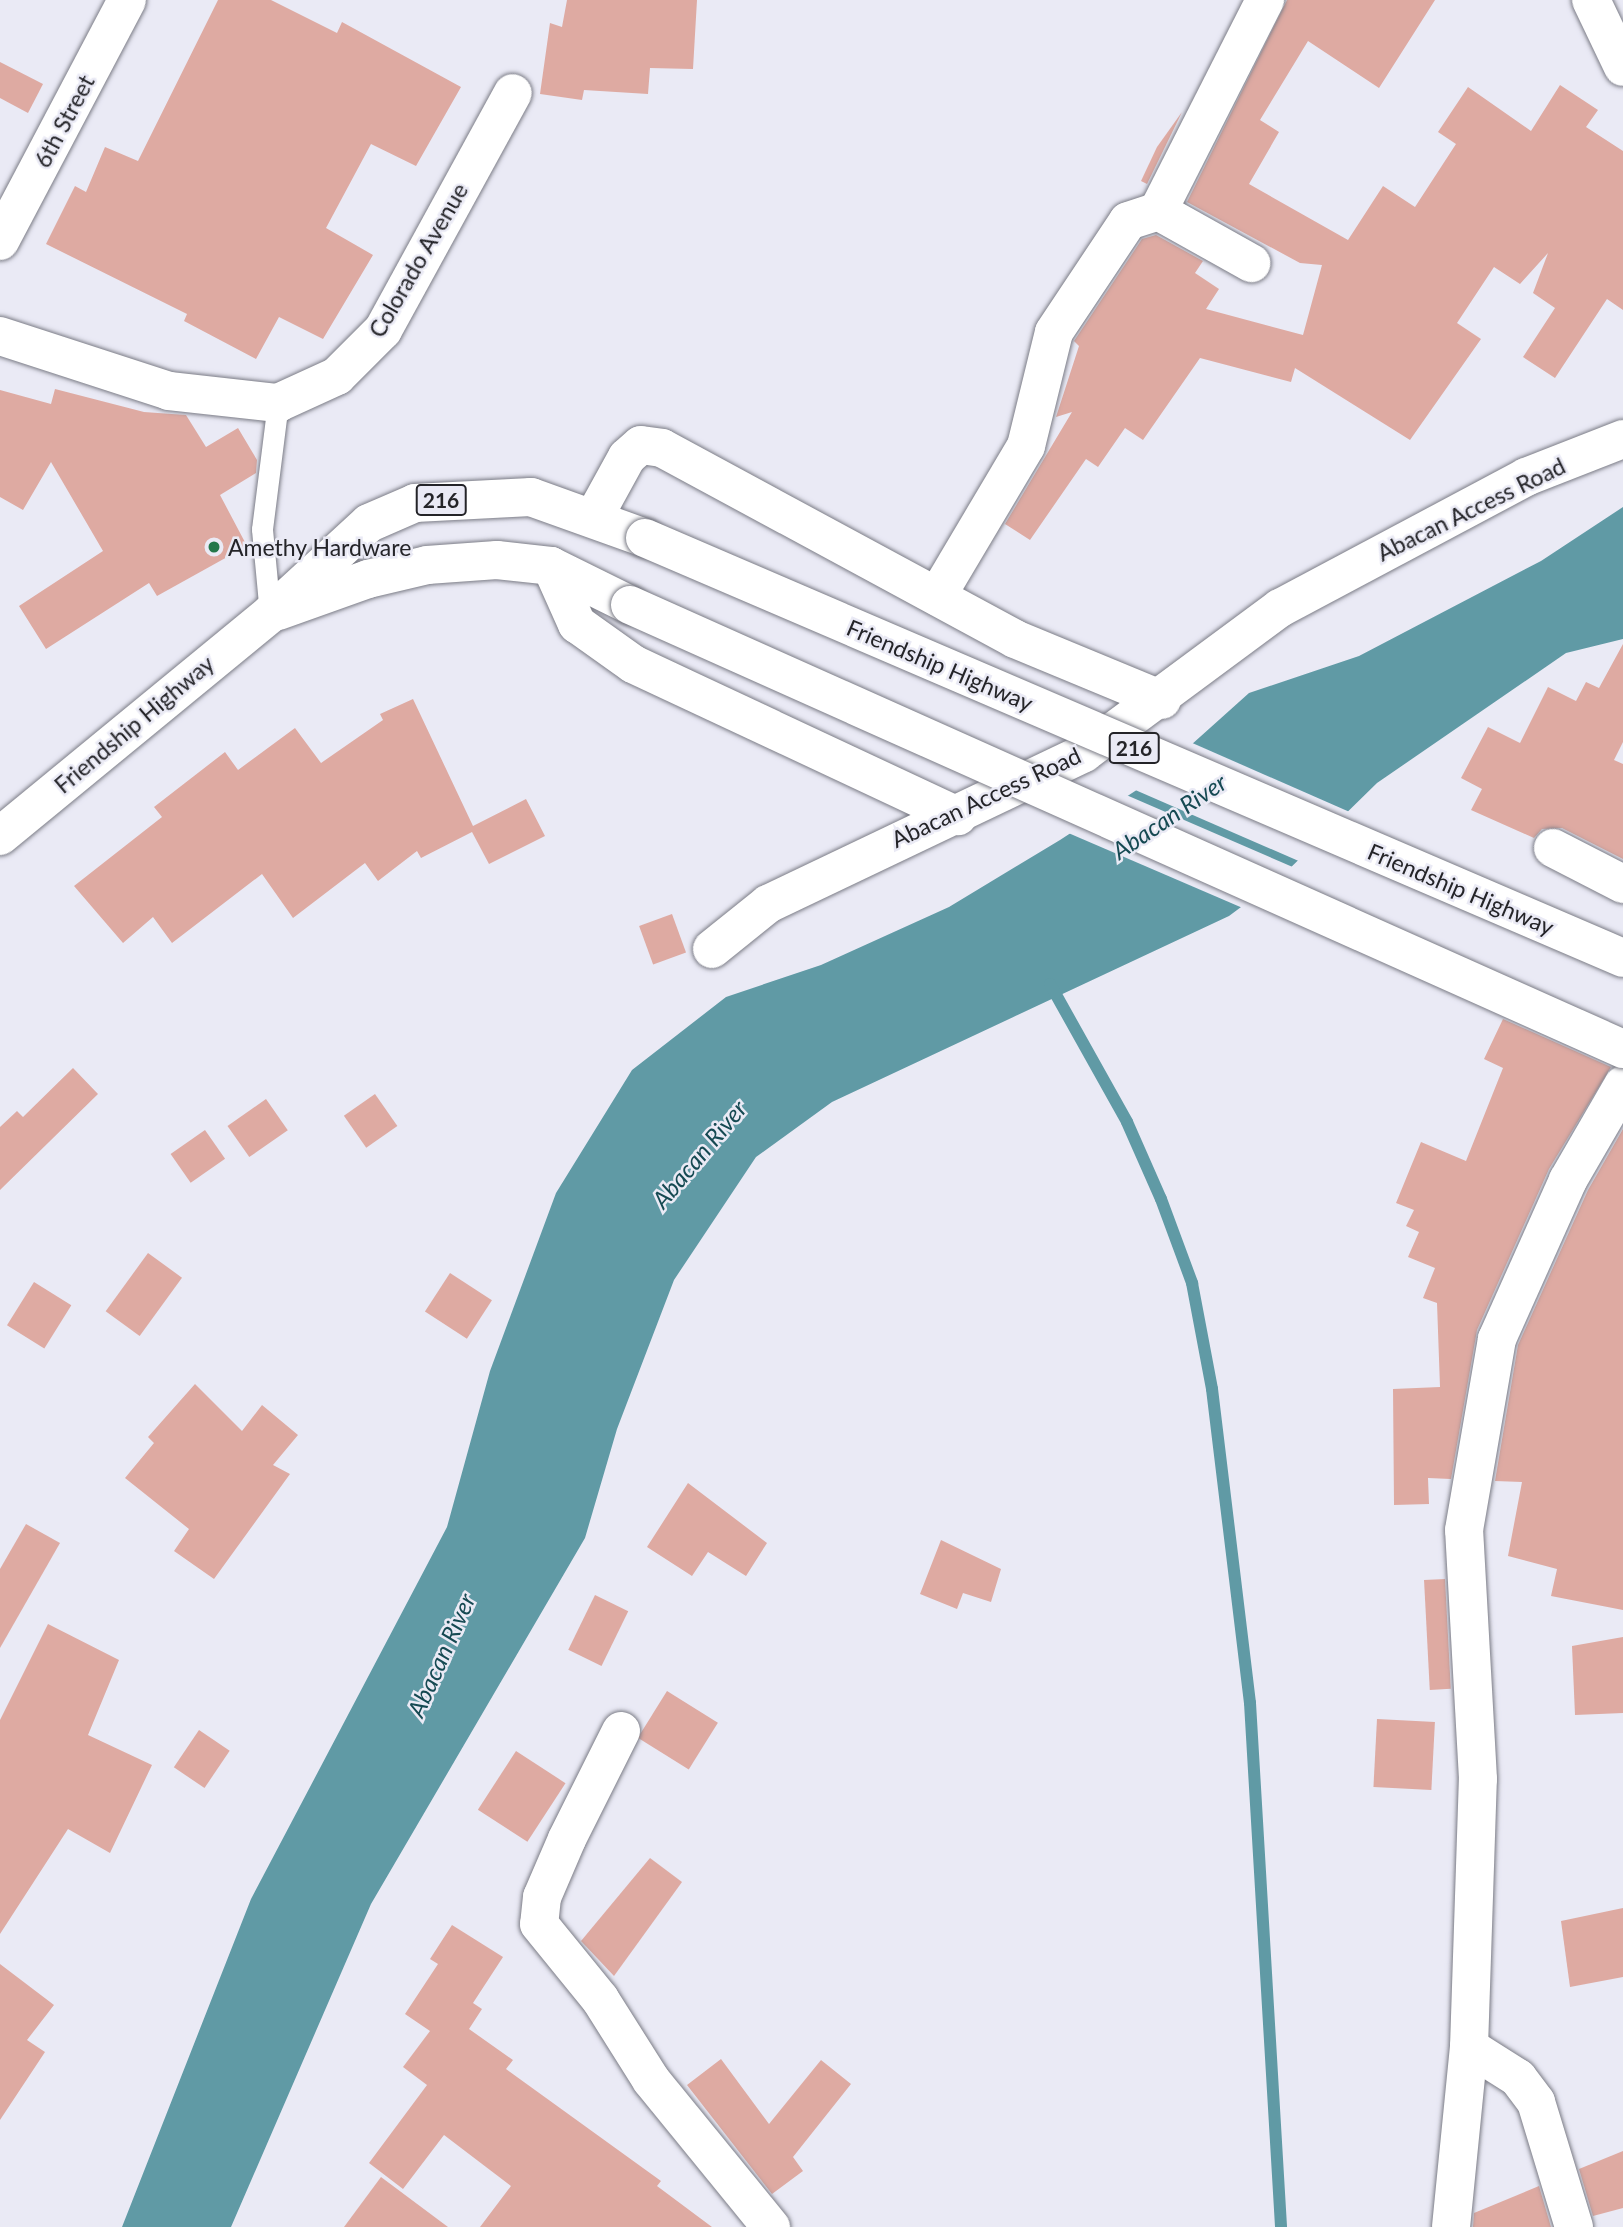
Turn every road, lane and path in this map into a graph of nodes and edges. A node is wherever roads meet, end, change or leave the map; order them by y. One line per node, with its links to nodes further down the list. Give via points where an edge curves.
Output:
1 (127, 0): 7 (street, 6th Street)
2 (1265, 0): 6 (street)
3 (1591, 0): 4 (street)
4 (1623, 67)
5 (513, 93): 10 (street, Colorado Avenue, via 383,330 337,376)
6 (1158, 211): 8 (street); 14 (street, via 1128,221 1054,332 1026,446)
7 (0, 241)
8 (1251, 263)
9 (0, 336): 10 (street, via 169,391)
10 (278, 403): 15 (lane, via 262,529)
11 (1623, 439): 16 (street, Abacan Access Road, via 1525,477 1280,608)
12 (594, 517): 14 (street, via 627,457 641,445 662,448); 15 (street, Friendship Highway / 216, via 531,497 415,503 369,523); 22 (street, Friendship Highway / 216, bridge)
13 (551, 566): 15 (street, Friendship Highway / 216, via 497,560 427,565); 17 (street, via 578,624 633,664); 23 (street, Friendship Highway / 216, bridge)
14 (937, 596): 16 (street, via 1014,639)
15 (270, 614): 18 (street, Friendship Highway / 216)
16 (1162, 700): 17 (street, Abacan Access Road, via 1084,753)
17 (958, 816): 21 (street, Abacan Access Road, via 768,904)
18 (0, 836)
19 (1553, 848): 20 (street)
20 (1623, 884)
21 (712, 949)
22 (1623, 958)
23 (1623, 1049)
24 (1623, 1085): 26 (street, via 1568,1180 1497,1339 1464,1530 1478,1779)
25 (621, 1731): 27 (street, via 542,1897 539,1924 600,1999 651,2080)
26 (1469, 2047): 28 (street); 29 (street, via 1518,2078 1536,2102)
27 (771, 2227)
28 (1451, 2227)
29 (1574, 2227)

